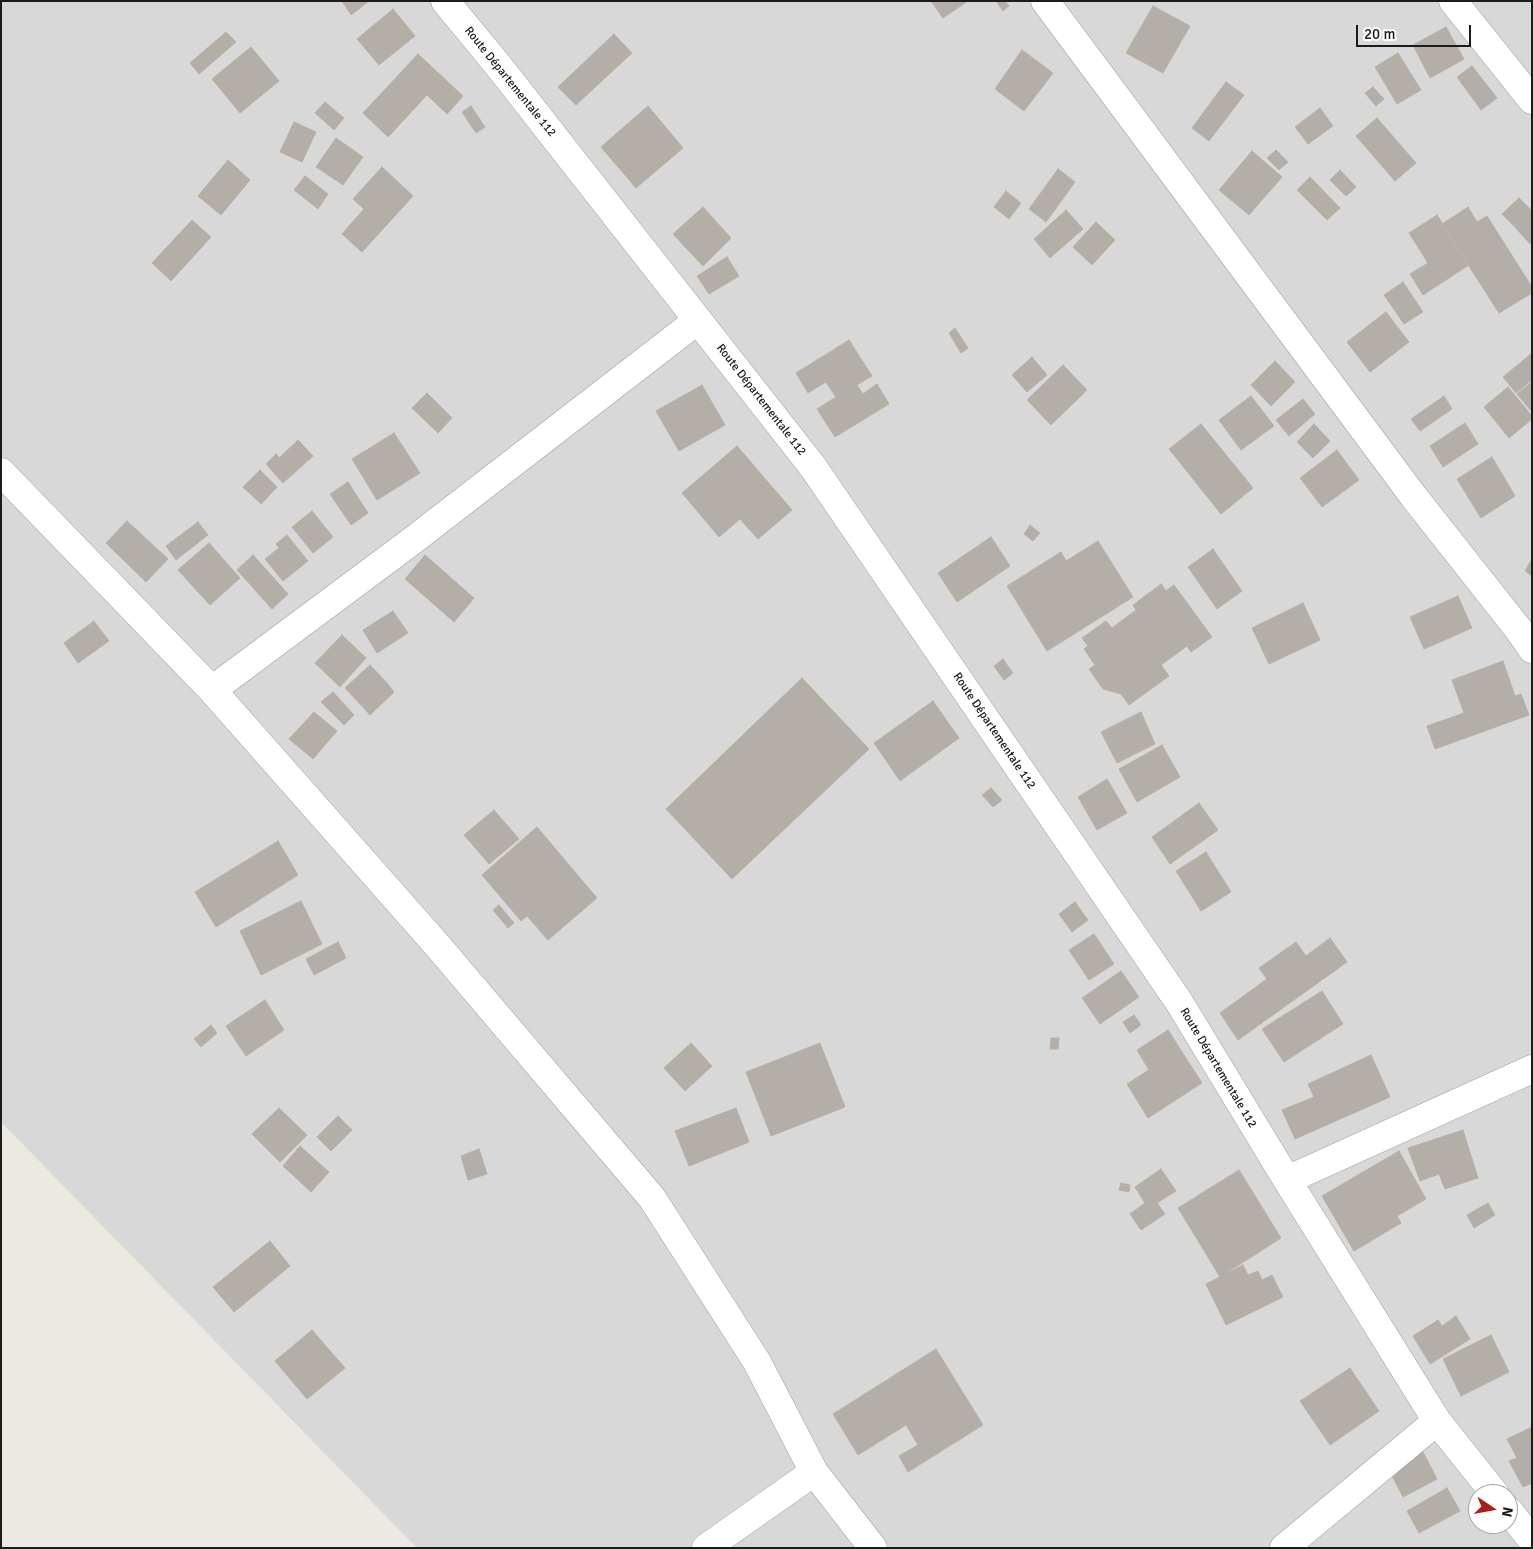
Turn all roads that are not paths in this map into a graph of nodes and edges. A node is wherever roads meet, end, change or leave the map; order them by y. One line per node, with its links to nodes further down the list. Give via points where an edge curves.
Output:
1 (445, 1): 5 (street, Route Départementale 112)
2 (1045, 1): 7 (street, via 1414,497)
3 (1454, 1): 4 (street)
4 (1532, 100)
5 (698, 320): 8 (street, via 412,541); 10 (street, Route Départementale 112, via 813,467 1178,1002)
6 (1, 472): 8 (street)
7 (1532, 649)
8 (212, 690): 12 (street, via 437,944 652,1198 756,1362)
9 (1532, 1069): 10 (street)
10 (1287, 1180): 11 (street, Route Départementale 112)
11 (1437, 1421): 13 (street, Route Départementale 112); 18 (street)
12 (814, 1472): 16 (street); 17 (street)
13 (1487, 1484)
14 (1518, 1522): 15 (street)
15 (1532, 1540)
16 (706, 1548)
17 (873, 1548)
18 (1284, 1548)

